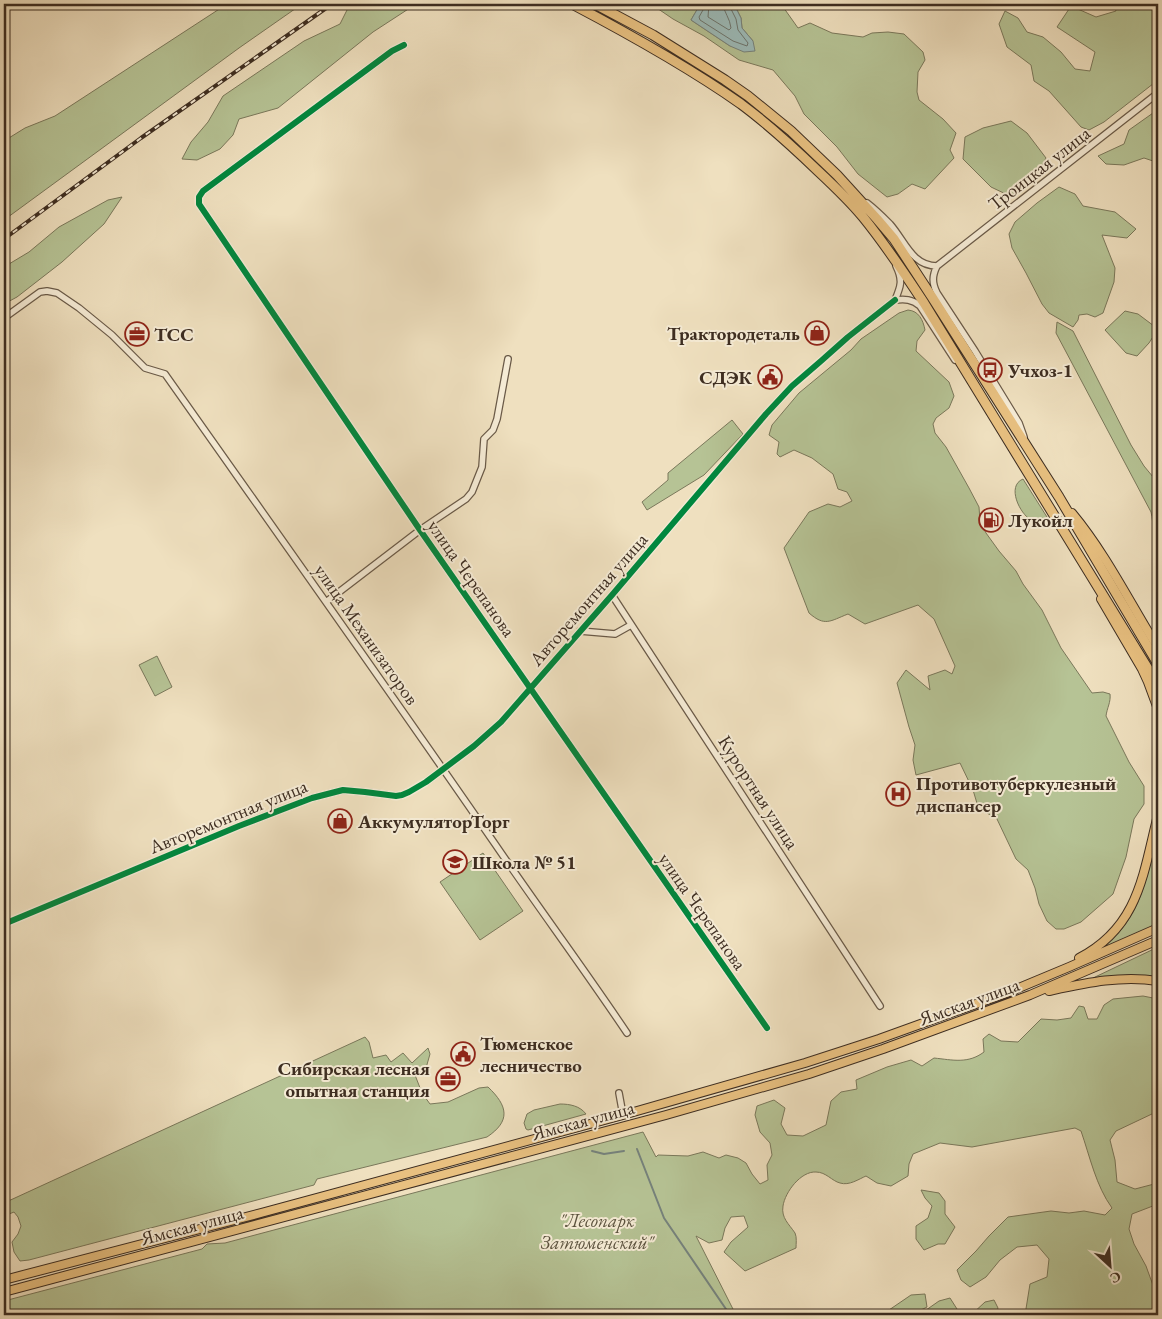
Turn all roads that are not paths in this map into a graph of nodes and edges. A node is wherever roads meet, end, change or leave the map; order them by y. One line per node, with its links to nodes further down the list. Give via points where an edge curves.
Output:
1 (572, 4): 6 (highway, via 646,44 741,104 803,156)
2 (595, 4): 5 (highway, via 653,35 748,96 791,131)
3 (404, 45): 14 (street, улица Черепанова, via 203,190 199,204)
4 (1158, 93): 7 (street, Троицкая улица)
5 (856, 195): 7 (street, via 878,211 917,260 928,266); 12 (highway, via 894,239)
6 (862, 216): 8 (street, via 901,278); 11 (highway, via 895,259)
7 (937, 266): 12 (street, via 934,287 1019,423)
8 (895, 300): 11 (street, via 910,300 920,306 950,355); 16 (street, Авторемонтная улица, via 792,386)
9 (4, 318): 17 (street, улица Механизаторов, via 40,292 57,293 112,335 145,368 165,374)
10 (508, 359): 14 (street, via 497,419 484,439 482,467 472,492)
11 (969, 377): 15 (highway)
12 (1031, 453): 13 (highway)
13 (1059, 498): 20 (main road, via 1098,549); 21 (highway)
14 (420, 530): 17 (street); 23 (street, улица Черепанова)
15 (1072, 544): 22 (highway); 24 (main road, via 1142,669)
16 (612, 595): 18 (street, Курортная улица); 19 (street, Авторемонтная улица)
17 (326, 602): 25 (street, улица Механизаторов)
18 (631, 625): 19 (street, via 615,634); 33 (street, Курортная улица)
19 (580, 632): 23 (street, Авторемонтная улица)
20 (1158, 648)
21 (1158, 664)
22 (1158, 685)
23 (530, 689): 25 (street, Авторемонтная улица, via 486,736); 34 (street, улица Черепанова)
24 (1158, 709)
25 (444, 769): 27 (street, Авторемонтная улица, via 402,795 342,790 287,807); 35 (street, улица Механизаторов)
26 (1158, 815): 31 (main road, via 1136,897 1126,917 1102,944)
27 (4, 924)
28 (1158, 928): 31 (main road)
29 (1158, 940): 32 (main road, Ямская улица)
30 (1158, 981): 32 (main road, via 1105,980)
31 (1027, 985): 37 (main road, Ямская улица, via 798,1065)
32 (1030, 995): 39 (main road, Ямская улица, via 809,1074)
33 (880, 1006)
34 (766, 1028)
35 (627, 1033)
36 (619, 1093): 37 (street)
37 (623, 1115): 38 (main road, Ямская улица)
38 (4, 1280)
39 (4, 1292)

